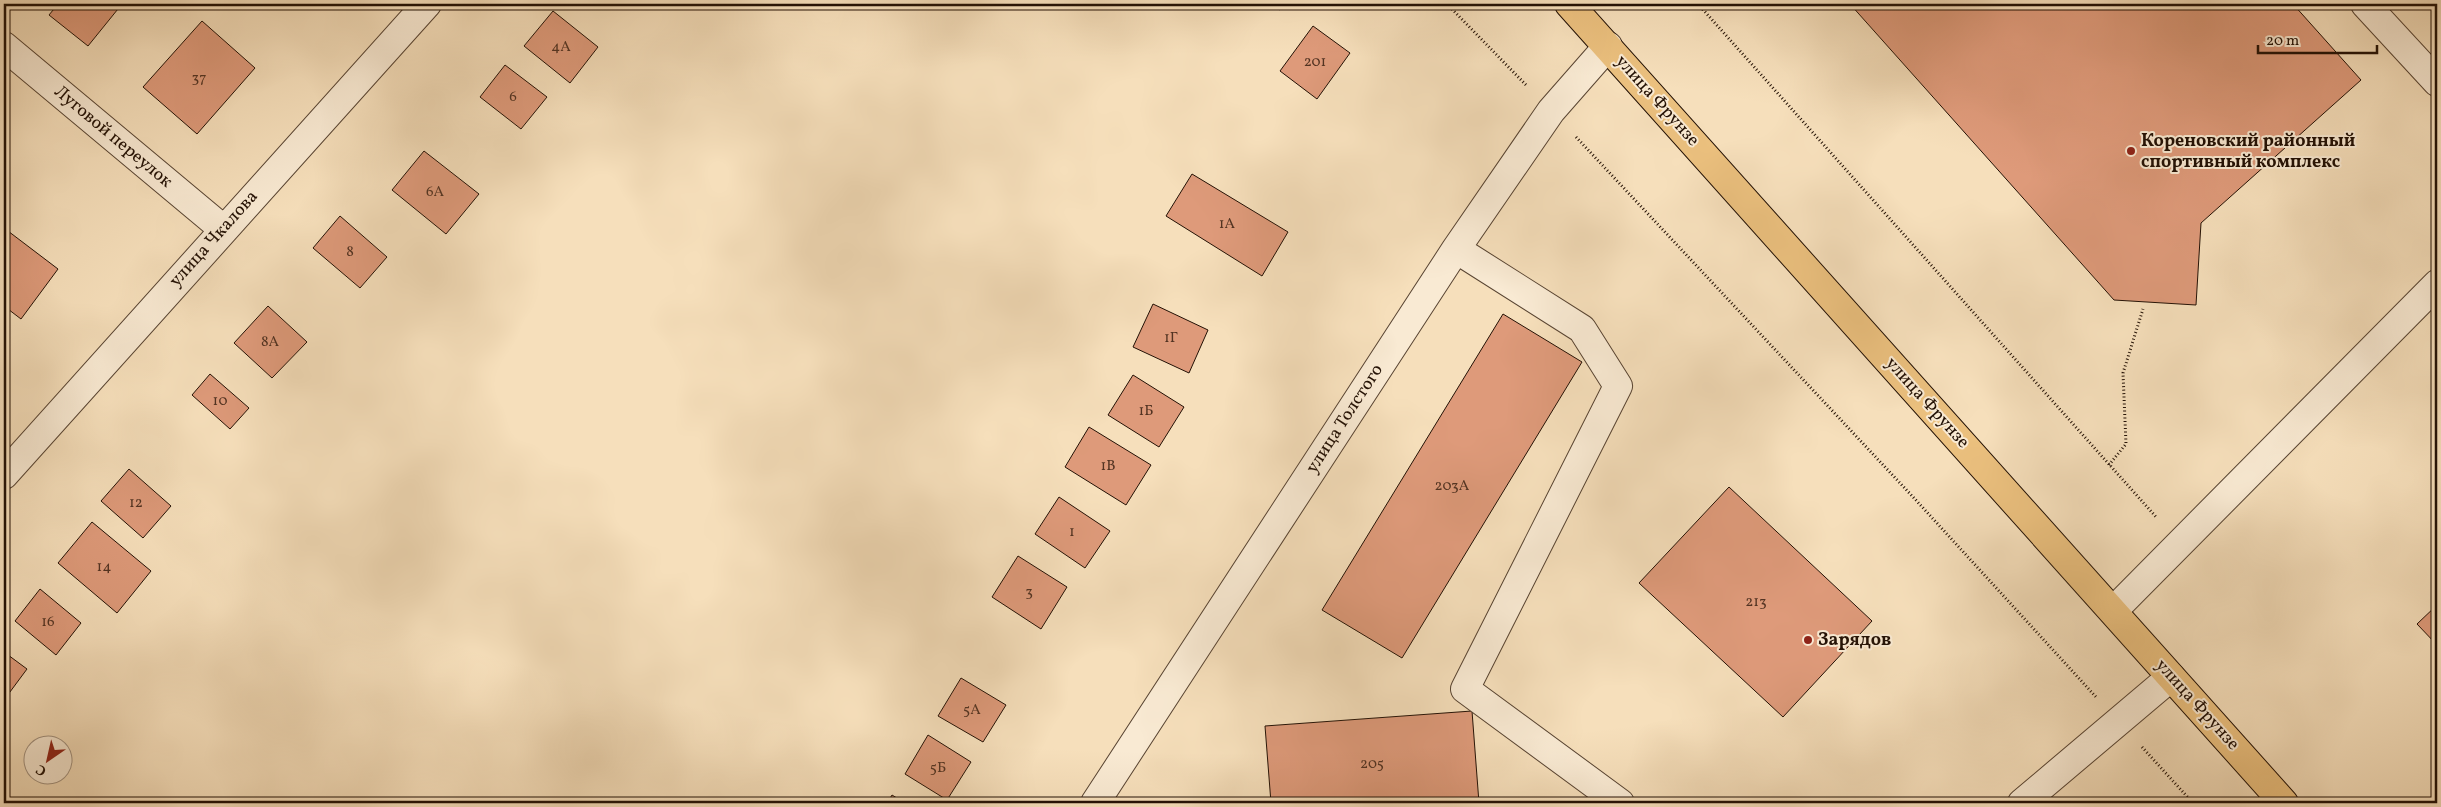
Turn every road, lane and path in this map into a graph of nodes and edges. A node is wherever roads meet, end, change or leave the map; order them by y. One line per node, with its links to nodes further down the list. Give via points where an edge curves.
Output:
1 (427, 4): 10 (street, улица Чкалова)
2 (1447, 4): 9 (path)
3 (1569, 4): 7 (main road, улица Фрунзе)
4 (1698, 4): 14 (path)
5 (2365, 4): 8 (street)
6 (4, 46): 10 (street, Луговой переулок)
7 (1608, 46): 9 (street, улица Толстого); 17 (main road, улица Фрунзе)
8 (2437, 82)
9 (1551, 111): 11 (street, улица Толстого); 19 (path)
10 (223, 229): 15 (street, улица Чкалова)
11 (1456, 249): 20 (street, улица Толстого); 21 (street, via 1582,328 1618,386 1465,689)
12 (2437, 284): 16 (street)
13 (2143, 309): 14 (path, via 2124,373 2126,444)
14 (2109, 465): 16 (path)
15 (4, 475)
16 (2180, 544): 17 (street)
17 (2113, 611): 18 (main road, улица Фрунзе)
18 (2171, 677): 19 (street); 24 (main road, улица Фрунзе)
19 (2118, 721): 22 (street); 23 (path)
20 (1095, 803)
21 (1620, 803)
22 (2022, 803)
23 (2193, 803)
24 (2284, 803)

